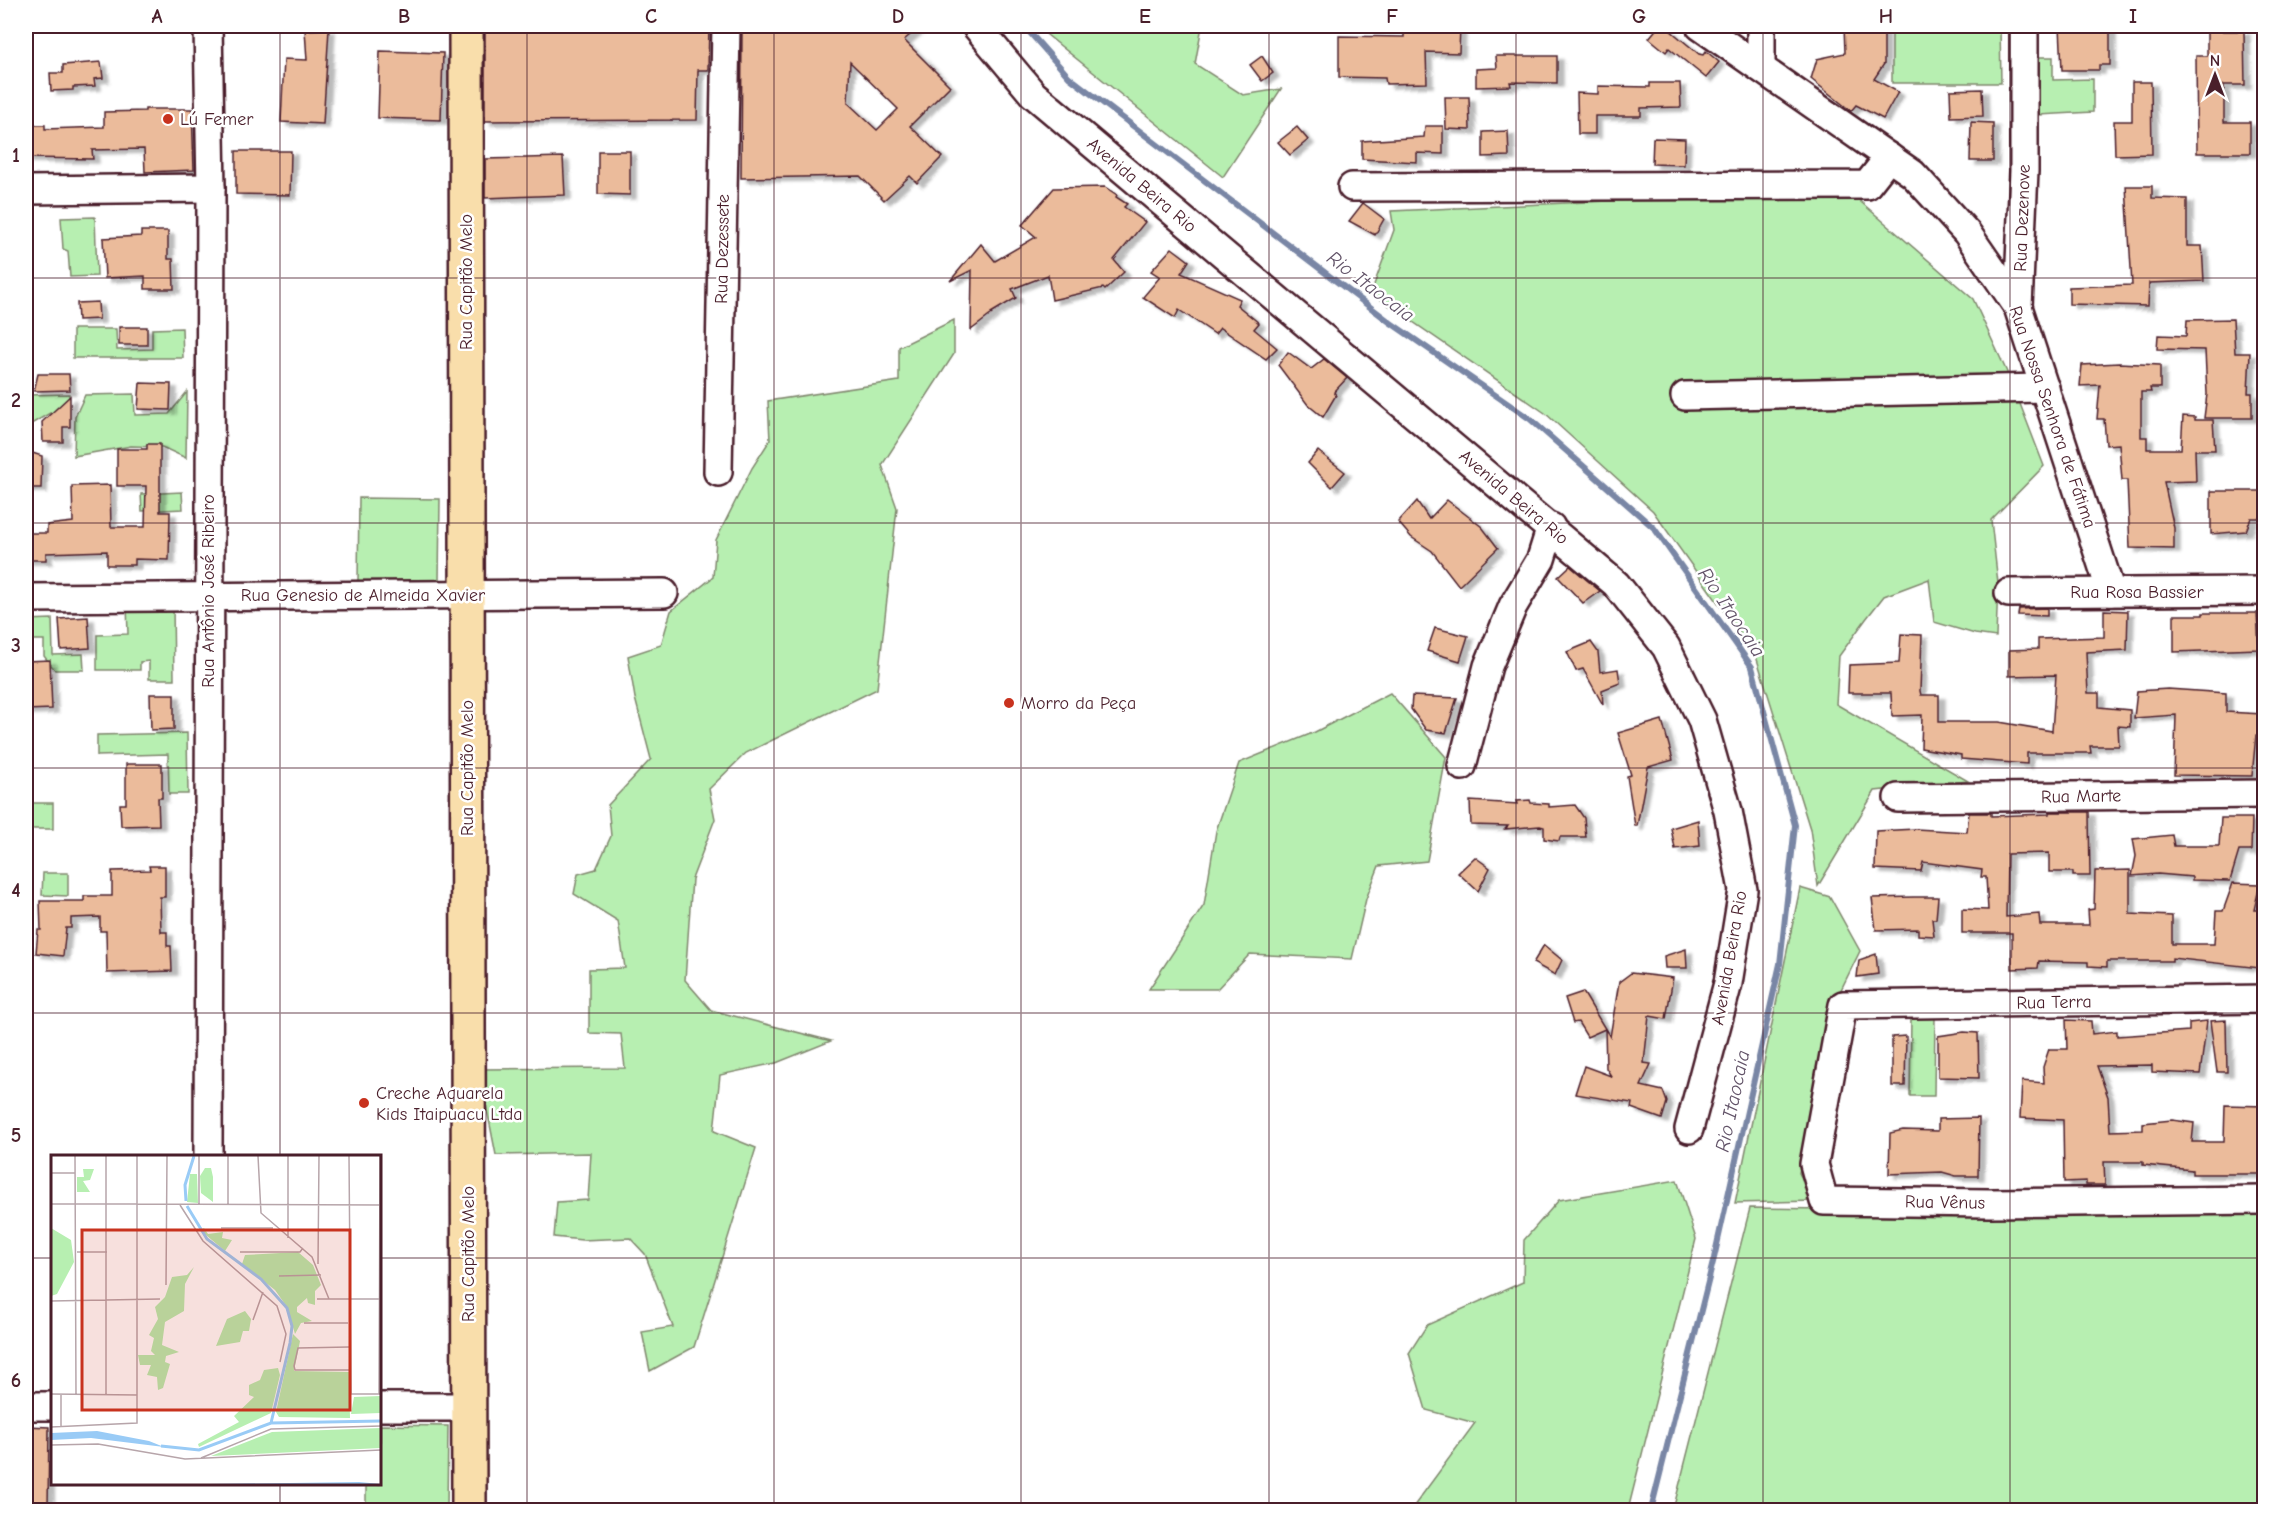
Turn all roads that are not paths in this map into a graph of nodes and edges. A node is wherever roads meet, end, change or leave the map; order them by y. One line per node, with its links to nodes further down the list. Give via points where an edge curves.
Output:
1 (208, 26): 11 (street, Rua Antônio José Ribeiro)
2 (466, 26): 22 (main road, Rua Capitão Melo)
3 (726, 26): 16 (street, Rua Dezessete)
4 (976, 26): 17 (street, Avenida Beira Rio, via 1033,94)
5 (1700, 26): 8 (street, Rua Nossa Senhora de Fátima)
6 (1761, 26): 8 (street)
7 (2024, 26): 13 (street, Rua Dezenove)
8 (1761, 68): 9 (street, Rua Nossa Senhora de Fátima)
9 (1889, 157): 10 (street, via 1867,185); 13 (street, Rua Nossa Senhora de Fátima, via 1913,174 1967,233)
10 (1352, 187)
11 (211, 188): 12 (street); 23 (street, Rua Antônio José Ribeiro)
12 (26, 190)
13 (2018, 307): 14 (street, Rua Nossa Senhora de Fátima)
14 (2044, 388): 15 (street); 19 (street, Rua Nossa Senhora de Fátima)
15 (1685, 396)
16 (718, 472)
17 (1551, 527): 25 (street, via 1541,559 1513,606 1488,666); 30 (street, Avenida Beira Rio, via 1616,584 1666,647 1702,720 1728,811 1743,890 1728,983)
18 (2265, 591): 19 (street, Rua Rosa Bassier)
19 (2111, 592): 21 (street, Rua Rosa Bassier)
20 (664, 593): 22 (street, Rua Genesio de Almeida Xavier)
21 (2009, 593)
22 (466, 595): 23 (street, Rua Genesio de Almeida Xavier); 36 (main road, Rua Capitão Melo)
23 (208, 597): 24 (street, Rua Genesio de Almeida Xavier); 31 (street, Rua Antônio José Ribeiro)
24 (26, 598)
25 (1462, 766)
26 (2265, 794): 27 (street, Rua Marte)
27 (1898, 798)
28 (2265, 999): 29 (street, Rua Terra)
29 (1844, 1005): 32 (street, Rua Vênus, via 1814,1164 1824,1201)
30 (1689, 1129)
31 (208, 1155)
32 (2265, 1200)
33 (26, 1406): 34 (street)
34 (51, 1406)
35 (381, 1407): 36 (street)
36 (468, 1407): 37 (main road, Rua Capitão Melo)
37 (469, 1510)

